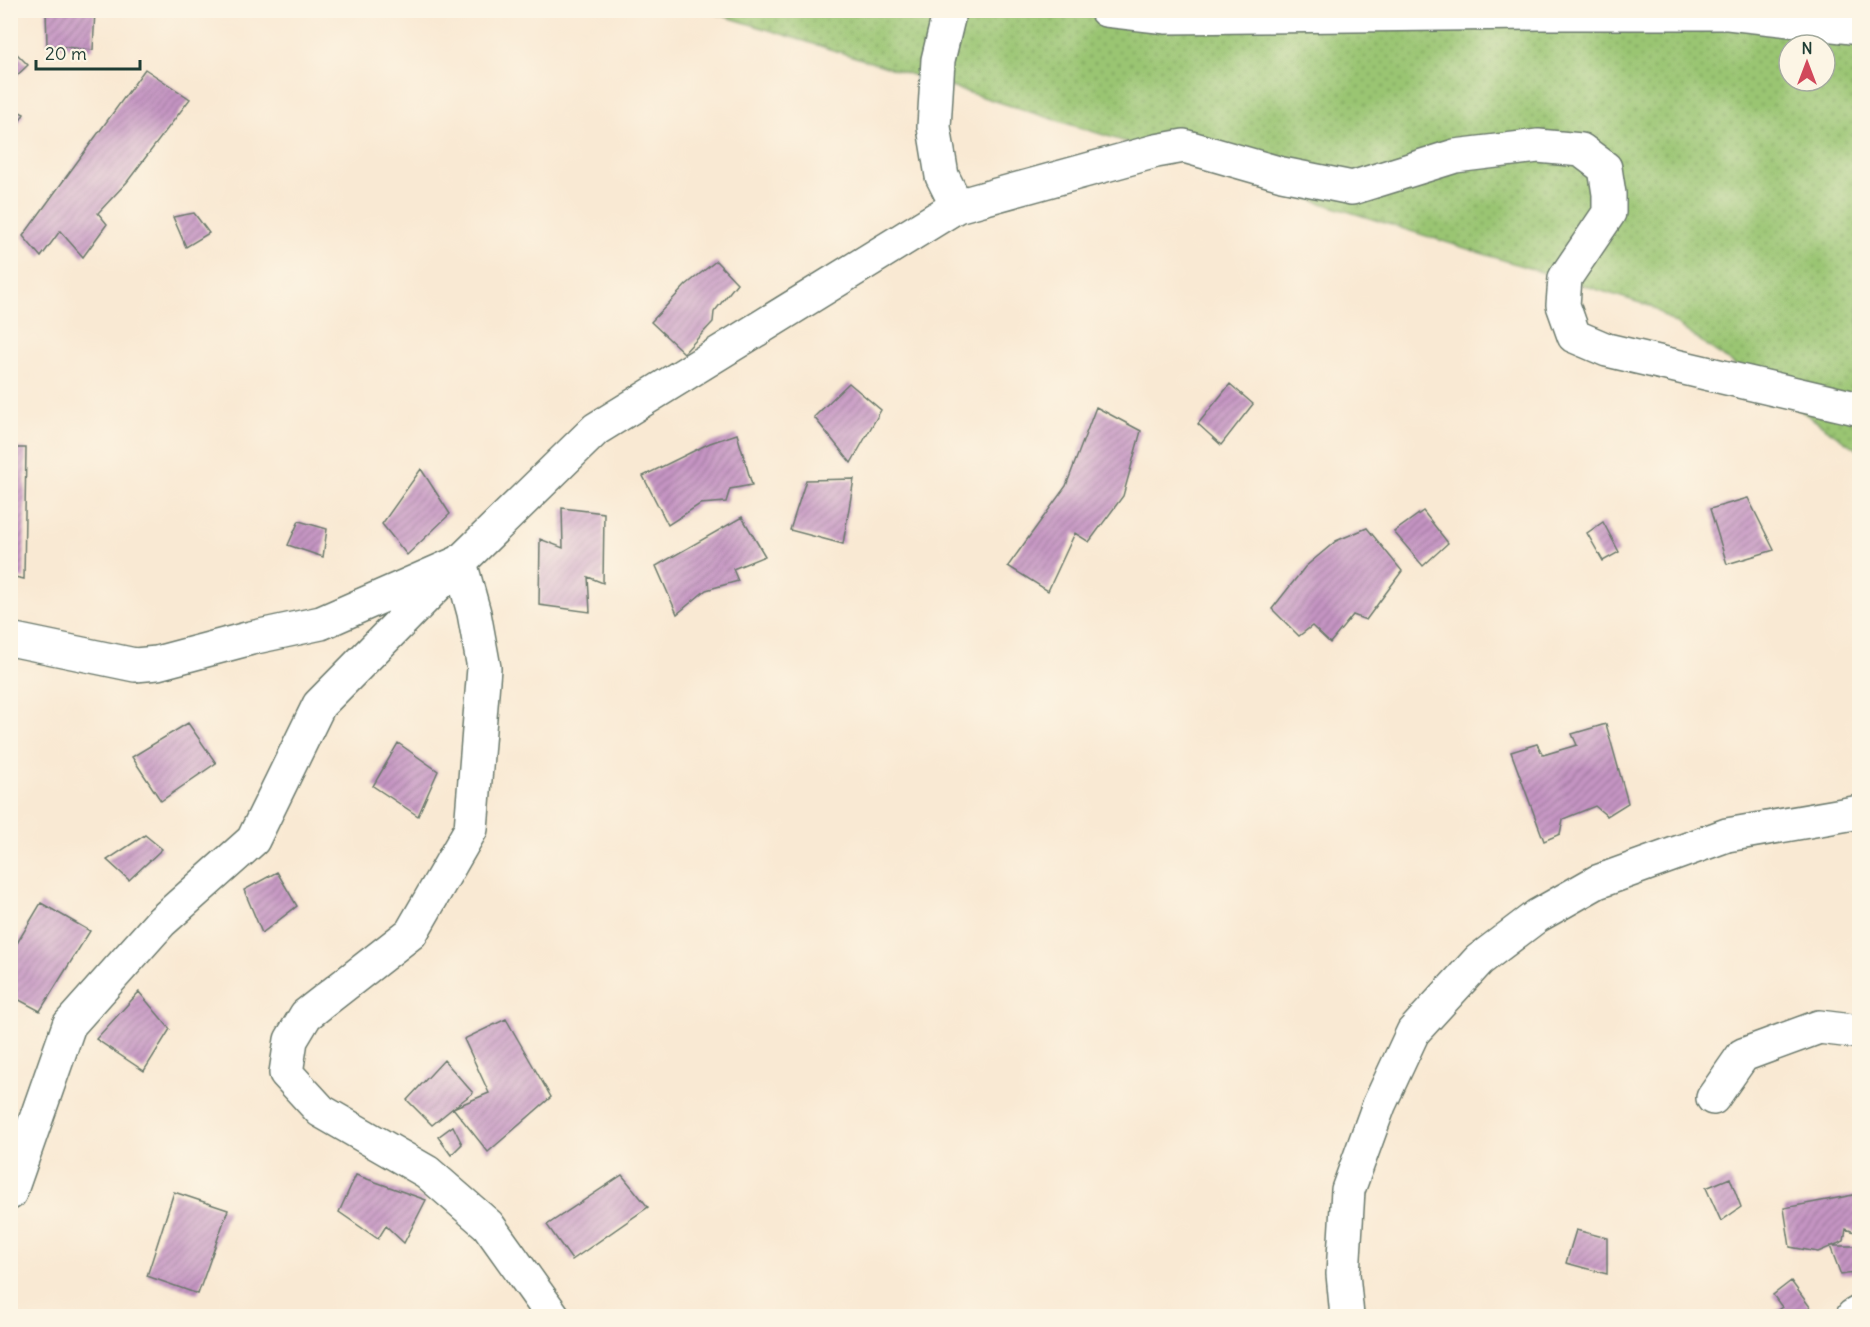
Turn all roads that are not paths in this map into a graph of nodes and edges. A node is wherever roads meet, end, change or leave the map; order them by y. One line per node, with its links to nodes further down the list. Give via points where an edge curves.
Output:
1 (950, 10): 4 (main road, via 938,60 934,127 942,176)
2 (1106, 10): 3 (main road, via 1167,17 1728,13)
3 (1860, 28)
4 (957, 206): 5 (main road, via 1184,146 1282,174 1352,188 1455,156 1538,146 1581,150 1605,168 1609,213 1565,278 1563,305 1574,336 1607,350); 6 (main road, via 596,429)
5 (1860, 409)
6 (460, 562): 7 (main road, via 321,623 157,663 135,665); 11 (main road, via 319,705 253,840 161,922 69,1025); 13 (main road, via 484,668 471,829 411,933 306,1015 291,1040 286,1072 321,1111 427,1172 488,1225)
7 (10, 639)
8 (1860, 812): 14 (main road, via 1727,835 1607,878 1537,916 1479,960 1413,1032 1379,1105 1348,1190 1343,1274)
9 (1860, 1032): 10 (main road, via 1819,1027 1743,1055)
10 (1713, 1098)
11 (10, 1193)
12 (1860, 1312): 15 (main road)
13 (553, 1317)
14 (1347, 1317)
15 (1853, 1317)

